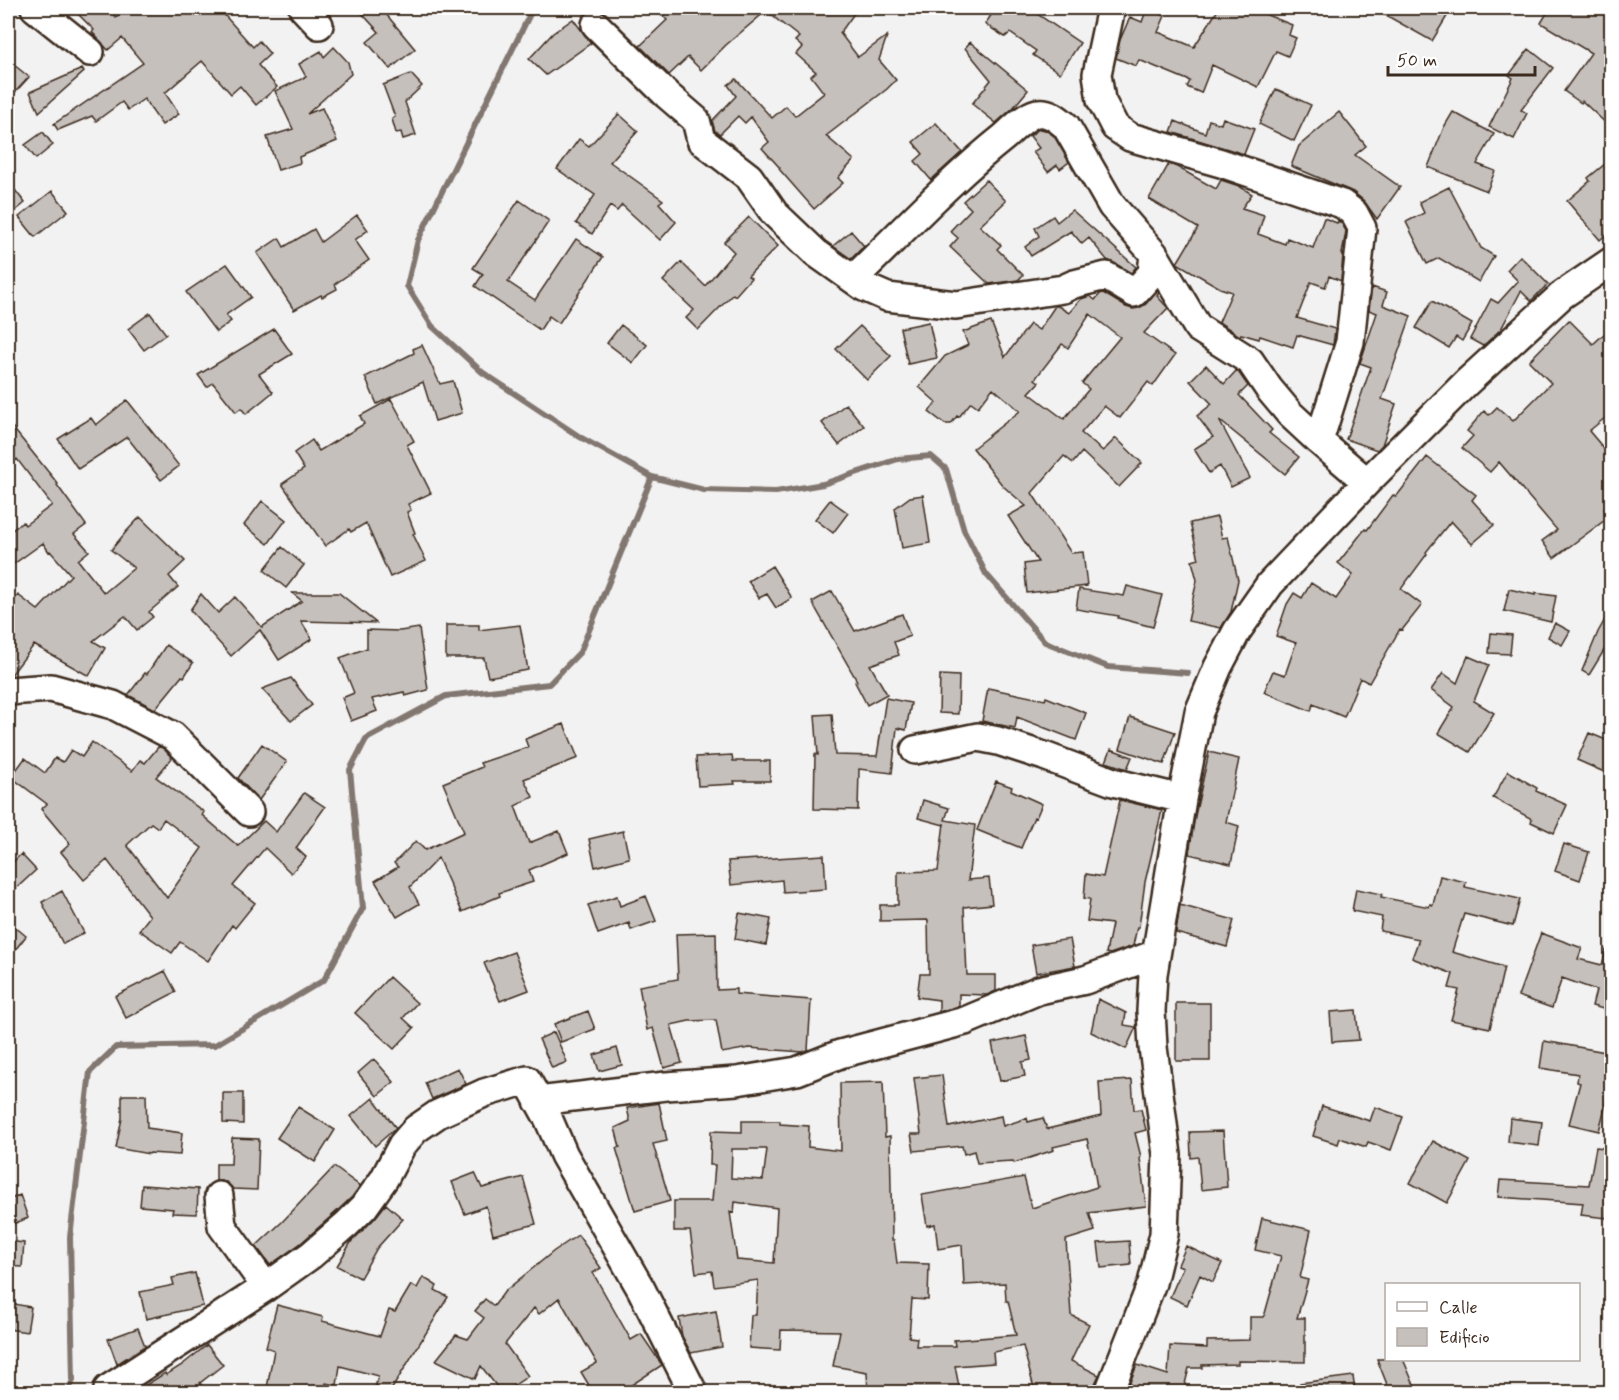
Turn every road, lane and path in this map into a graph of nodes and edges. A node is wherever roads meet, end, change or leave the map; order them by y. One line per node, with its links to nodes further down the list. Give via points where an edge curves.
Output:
1 (35, 8): 4 (street)
2 (1111, 8): 8 (street, via 1097,74 1101,100 1115,127 1130,137 1342,204 1354,213 1362,228 1350,342)
3 (596, 24): 7 (street, via 696,120 701,140 749,177 774,213 816,253)
4 (90, 52)
5 (1154, 254): 7 (street, via 1152,273 1134,293 1106,276 1063,289 956,305 887,297); 7 (street, via 1112,206 1066,126 1046,113 1036,113 970,164); 8 (street, via 1198,328 1250,361 1290,414)
6 (1611, 261): 9 (street, via 1562,295)
7 (853, 279)
8 (1319, 441): 9 (street)
9 (1367, 482): 12 (street, via 1270,584 1237,631 1199,712)
10 (8, 691): 13 (street, via 51,688 113,705 173,736)
11 (915, 750): 12 (street, via 978,737 1113,782)
12 (1182, 799): 14 (street)
13 (249, 812)
14 (1156, 954): 15 (street, via 1085,980 1039,990 965,1021 840,1054 797,1071 737,1081); 20 (street, via 1151,1011 1167,1155 1164,1234 1152,1283)
15 (538, 1101): 17 (street, via 526,1080 484,1093 416,1128 384,1179 353,1218); 19 (street)
16 (219, 1196): 17 (street, via 222,1226)
17 (266, 1287): 18 (street)
18 (108, 1389)
19 (693, 1392)
20 (1109, 1392)

